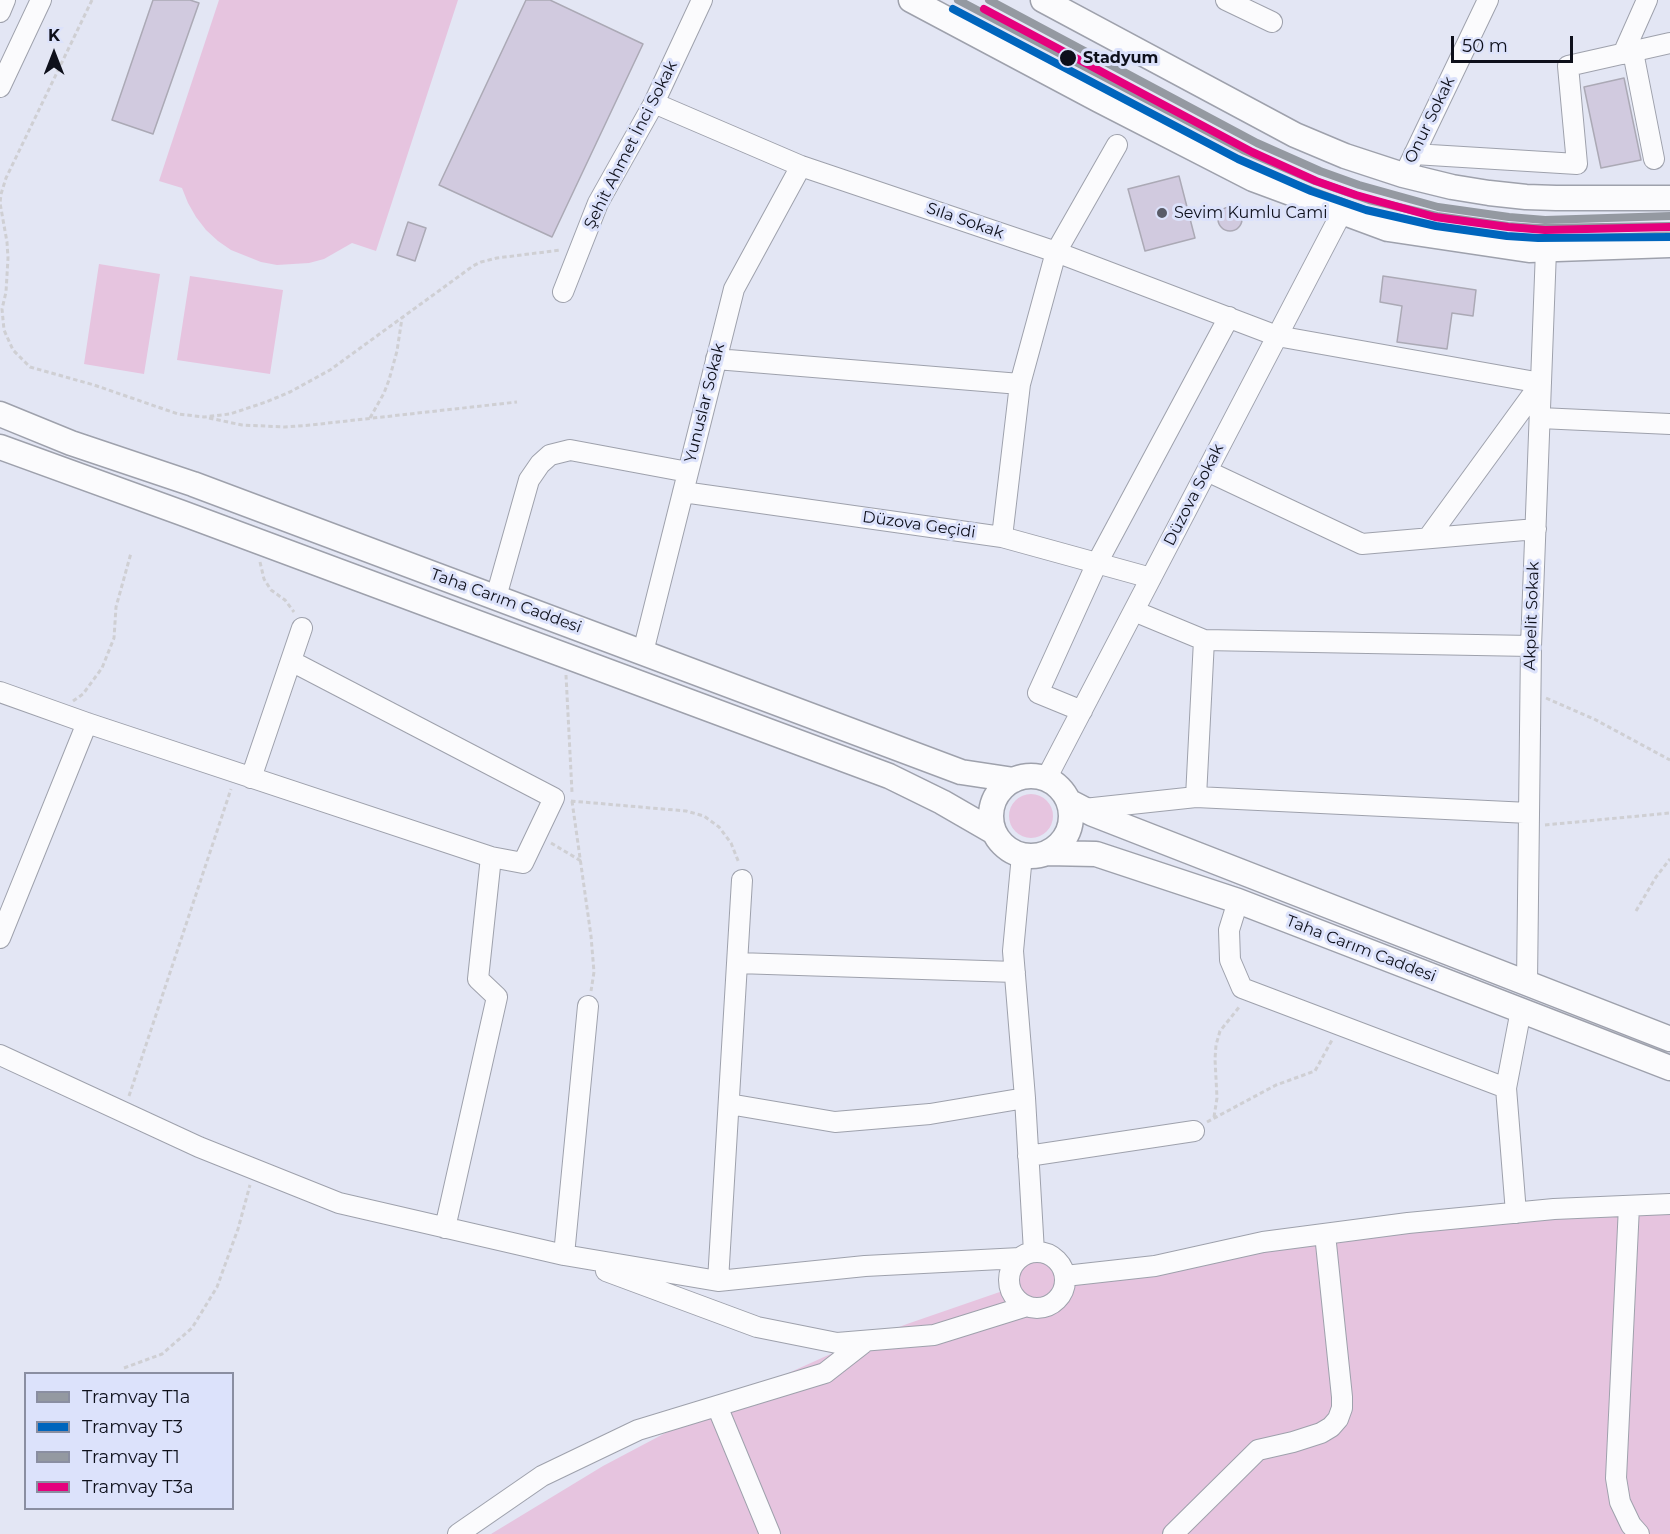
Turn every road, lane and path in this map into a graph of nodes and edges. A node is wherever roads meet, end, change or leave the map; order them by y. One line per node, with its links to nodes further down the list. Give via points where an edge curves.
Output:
1 (5, 0): 10 (street)
2 (41, 0): 14 (street)
3 (92, 0): 35 (path, via 3,186 0,202 8,258 2,309 4,330 13,350 30,367 178,414)
4 (702, 0): 15 (street, Şehit Ahmet İnci Sokak)
5 (910, 0): 21 (main road, via 1253,179)
6 (1043, 0): 18 (main road, via 1295,135 1345,156)
7 (1226, 0): 11 (street)
8 (1488, 0): 18 (street, Onur Sokak)
9 (1647, 0): 13 (street)
10 (0, 12)
11 (1272, 22)
12 (1670, 43): 13 (street)
13 (1628, 53): 17 (street); 18 (street, via 1568,66 1577,164)
14 (0, 87)
15 (654, 104): 19 (street, Sıla Sokak); 23 (street, Şehit Ahmet İnci Sokak, via 598,203)
16 (1117, 144): 25 (street)
17 (1654, 159)
18 (1408, 165): 20 (main road, via 1452,187 1489,193 1556,198)
19 (801, 166): 25 (street, Sıla Sokak); 30 (street, Yunuslar Sokak, via 734,289)
20 (1670, 198)
21 (1342, 212): 24 (main road, via 1388,229 1529,250); 29 (street, Düzova Sokak)
22 (1670, 245): 24 (main road)
23 (580, 248): 26 (street, Şehit Ahmet İnci Sokak); 28 (path, via 481,262)
24 (1546, 249): 31 (street, Akpelit Sokak)
25 (1056, 252): 27 (street, Sıla Sokak); 32 (street)
26 (563, 292)
27 (1229, 317): 29 (street, Sıla Sokak); 48 (street)
28 (402, 318): 35 (path, via 330,370 290,392 230,414); 36 (path, via 389,380)
29 (1277, 336): 31 (street, Sıla Sokak); 40 (street, Düzova Sokak)
30 (716, 359): 32 (street); 41 (street, Yunuslar Sokak)
31 (1541, 383): 37 (street, Akpelit Sokak); 45 (street)
32 (1020, 384): 44 (street)
33 (517, 402): 36 (path)
34 (0, 414): 50 (main road, Taha Carım Caddesi)
35 (204, 417): 36 (path, via 242,425 285,427)
36 (369, 418)
37 (1540, 418): 38 (street); 43 (street, Akpelit Sokak)
38 (1670, 424)
39 (0, 447): 46 (main road, Taha Carım Caddesi)
40 (1207, 471): 45 (street, via 1362,544); 49 (street, Düzova Sokak)
41 (688, 472): 42 (street, Yunuslar Sokak); 50 (street, via 570,450 550,455 529,480)
42 (683, 492): 44 (street, Düzova Geçidi); 55 (street, Yunuslar Sokak)
43 (1536, 529): 45 (street); 54 (street, Akpelit Sokak)
44 (1002, 537): 48 (street, Düzova Geçidi)
45 (1428, 538)
46 (263, 543): 52 (path, via 260,555 264,579 285,600); 56 (main road, Taha Carım Caddesi)
47 (131, 553): 61 (path, via 116,607 114,638 102,668 83,694)
48 (1097, 563): 49 (street, Düzova Geçidi); 60 (street, via 1038,693)
49 (1151, 578): 51 (street, Düzova Sokak)
50 (496, 597): 55 (main road, Taha Carım Caddesi)
51 (1134, 611): 53 (street); 60 (street, Düzova Sokak)
52 (302, 628): 57 (street)
53 (1204, 640): 54 (street); 67 (street)
54 (1531, 646): 59 (street, Akpelit Sokak)
55 (643, 652): 66 (main road, Taha Carım Caddesi, via 961,772)
56 (565, 656): 68 (path); 72 (main road, Taha Carım Caddesi, via 889,776)
57 (291, 661): 64 (street); 73 (street, via 554,798)
58 (0, 692): 61 (street)
59 (1530, 693): 63 (path, via 1573,708); 71 (street, Akpelit Sokak)
60 (1082, 711): 65 (street, Düzova Sokak)
61 (57, 712): 62 (street)
62 (87, 723): 64 (street); 82 (street)
63 (1670, 760)
64 (244, 776): 76 (street); 96 (path)
65 (1046, 779): 66 (main road, via 1026,776); 69 (main road)
66 (1014, 780): 72 (main road, via 1006,784 994,801)
67 (1196, 797): 69 (street); 71 (street)
68 (572, 801): 78 (path); 79 (path, via 704,816 731,843)
69 (1076, 805): 74 (main road, via 1063,840); 85 (main road, Taha Carım Caddesi)
70 (1670, 813): 71 (path)
71 (1529, 819): 85 (street, Akpelit Sokak)
72 (994, 832): 75 (main road, via 1007,848)
73 (537, 834): 76 (street, via 523,863); 78 (path)
74 (1047, 853): 75 (main road); 80 (main road, Taha Carım Caddesi, via 1096,854)
75 (1022, 855): 84 (street, via 1013,951)
76 (491, 857): 103 (street, via 478,979 497,997)
77 (1670, 860): 81 (path)
78 (581, 861): 87 (path, via 594,972)
79 (742, 880): 83 (street)
80 (1238, 901): 86 (street, via 1229,930 1230,960 1242,988); 88 (main road, Taha Carım Caddesi)
81 (1636, 911)
82 (0, 938)
83 (737, 963): 84 (street); 95 (street)
84 (1015, 972): 94 (street)
85 (1527, 983): 90 (main road, Taha Carım Caddesi)
86 (1254, 993): 89 (street); 89 (path, via 1235,1011 1216,1045 1214,1117 1276,1085 1315,1071)
87 (588, 1006): 105 (street)
88 (1521, 1010): 92 (main road, Taha Carım Caddesi); 93 (street)
89 (1341, 1026): 93 (street)
90 (1670, 1039)
91 (0, 1055): 96 (street)
92 (1670, 1068)
93 (1506, 1088): 102 (street)
94 (1025, 1098): 95 (street, via 930,1114 835,1122); 98 (street)
95 (729, 1104): 108 (street)
96 (124, 1112): 99 (street)
97 (1194, 1131): 98 (street)
98 (1028, 1156): 106 (street)
99 (254, 1169): 103 (street, via 339,1203); 111 (path, via 217,1287 192,1328 162,1354)
100 (1670, 1204): 101 (street)
101 (1629, 1206): 102 (street); 116 (street, via 1616,1478 1620,1502)
102 (1516, 1213): 104 (street)
103 (446, 1228): 105 (street)
104 (1325, 1234): 107 (street, via 1263,1242 1155,1266); 115 (street, via 1342,1397 1338,1419 1321,1433 1258,1450)
105 (564, 1255): 108 (street); 110 (street, via 756,1327 837,1343)
106 (1027, 1255): 107 (street, via 1041,1252 1054,1258); 108 (street); 109 (street, via 1011,1269 1010,1284 1015,1297)
107 (1065, 1276): 109 (street, via 1063,1291 1054,1302 1041,1308)
108 (718, 1281)
109 (1027, 1306): 110 (street, via 934,1335)
110 (867, 1341): 112 (street, via 825,1373)
111 (124, 1368)
112 (717, 1406): 113 (street, via 638,1430 542,1476); 114 (street)
113 (458, 1534)
114 (770, 1534)
115 (1173, 1534)
116 (1639, 1534)

